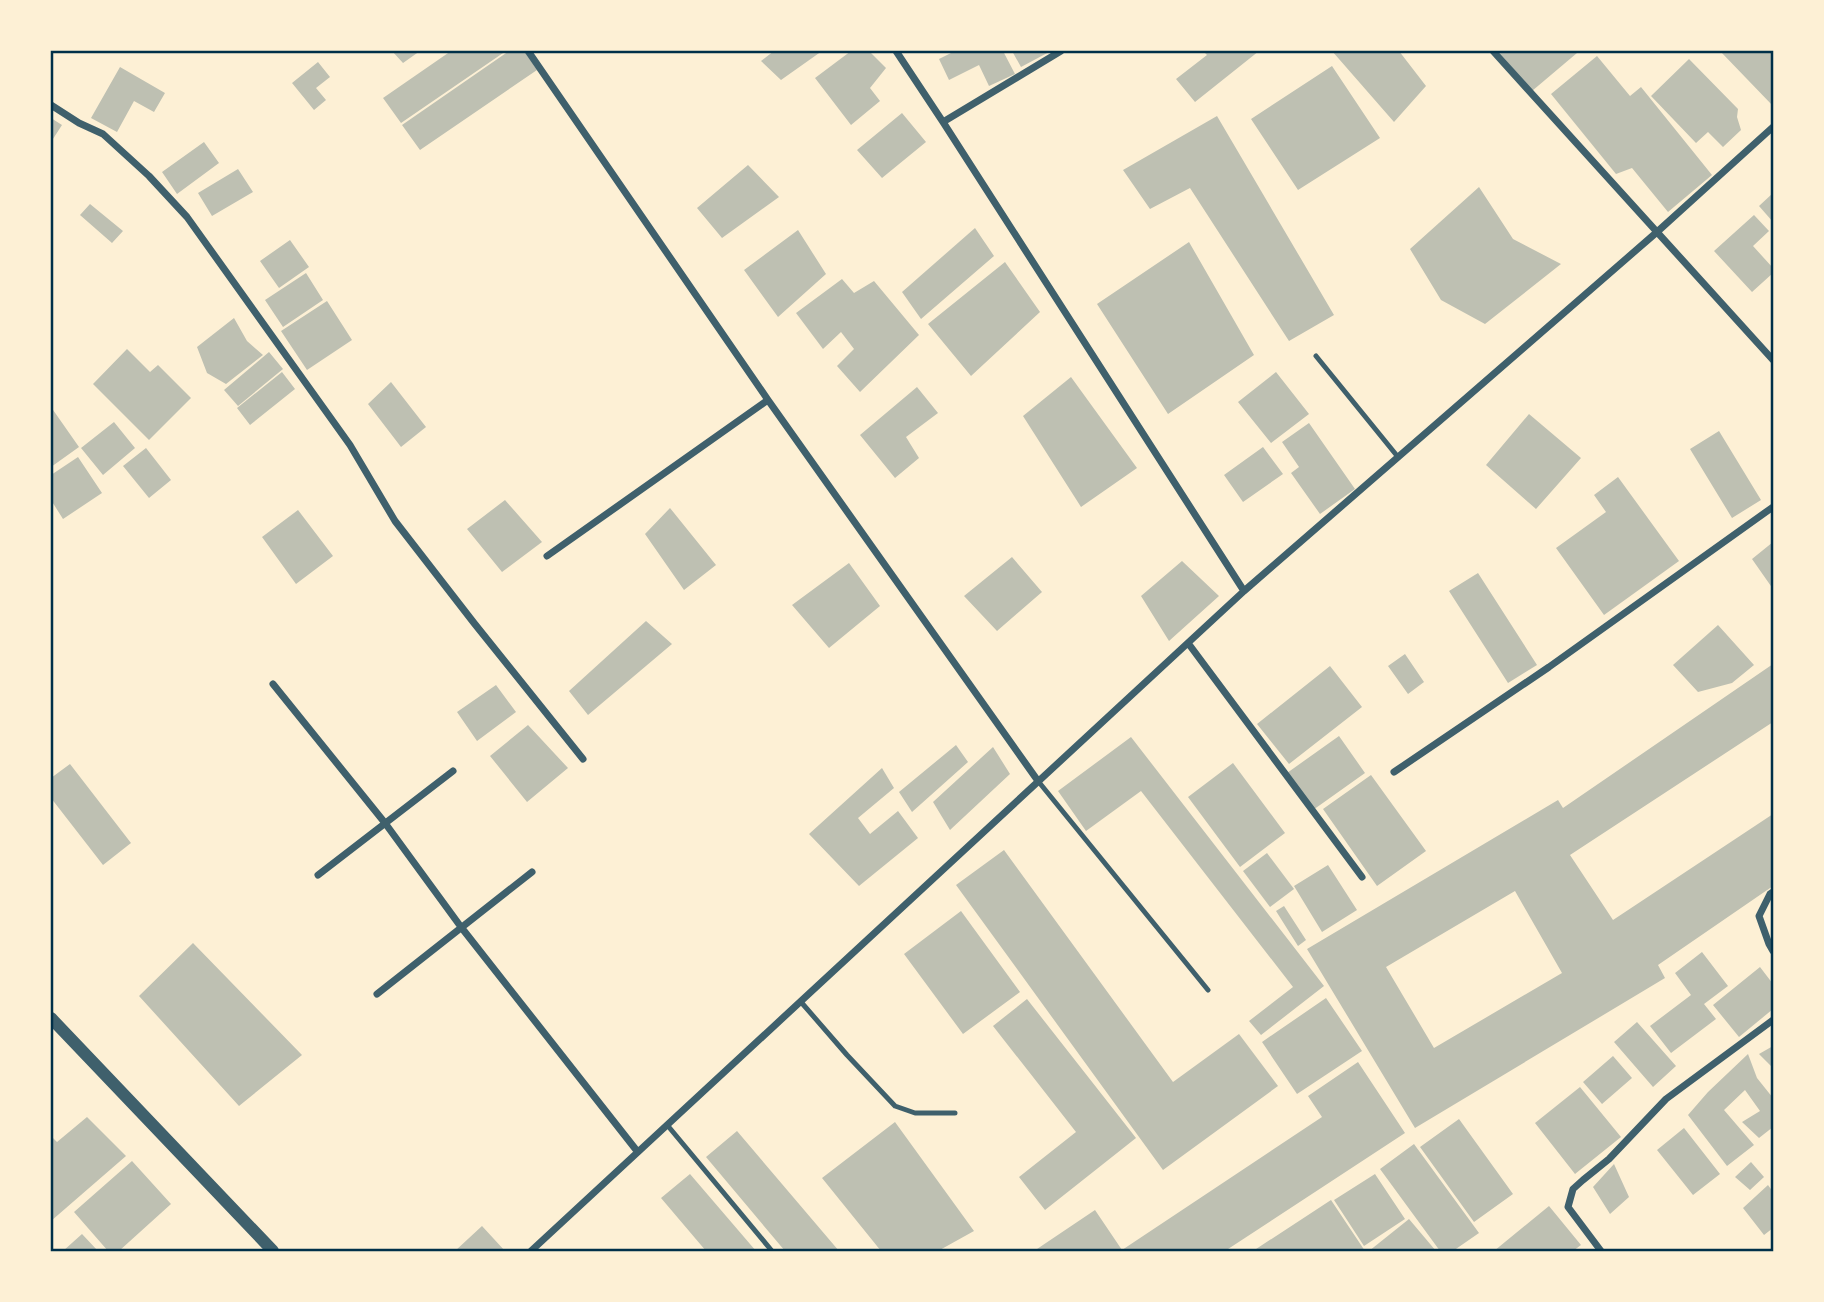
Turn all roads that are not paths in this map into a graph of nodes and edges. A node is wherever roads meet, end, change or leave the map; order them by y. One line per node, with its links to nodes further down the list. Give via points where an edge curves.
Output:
1 (528, 51): 11 (street)
2 (895, 51): 6 (street)
3 (1061, 51): 6 (street)
4 (1493, 51): 8 (street)
5 (51, 105): 18 (street, via 103,134 187,217 350,444 395,521)
6 (943, 122): 15 (street)
7 (1773, 127): 8 (street)
8 (1657, 232): 10 (street); 12 (street)
9 (1316, 356): 12 (lane)
10 (1773, 360)
11 (768, 400): 14 (street); 21 (street)
12 (1398, 457): 15 (street)
13 (1773, 507): 20 (street)
14 (547, 556)
15 (1244, 591): 16 (street)
16 (1188, 643): 21 (street); 25 (street)
17 (273, 684): 22 (street)
18 (583, 759)
19 (453, 771): 22 (street)
20 (1394, 772)
21 (1038, 781): 29 (lane); 31 (street)
22 (385, 823): 24 (street); 27 (street)
23 (532, 872): 27 (street)
24 (318, 875)
25 (1362, 877)
26 (1773, 892): 28 (street, via 1759,916)
27 (461, 927): 30 (street); 36 (street)
28 (1773, 951)
29 (1208, 990)
30 (377, 994)
31 (801, 1002): 34 (lane, via 895,1106 915,1113); 35 (street)
32 (51, 1020): 37 (street)
33 (1773, 1020): 40 (street, via 1667,1099 1573,1189 1568,1207)
34 (955, 1113)
35 (668, 1126): 36 (street); 39 (lane)
36 (638, 1152): 38 (street)
37 (273, 1251)
38 (531, 1251)
39 (772, 1251)
40 (1601, 1251)

